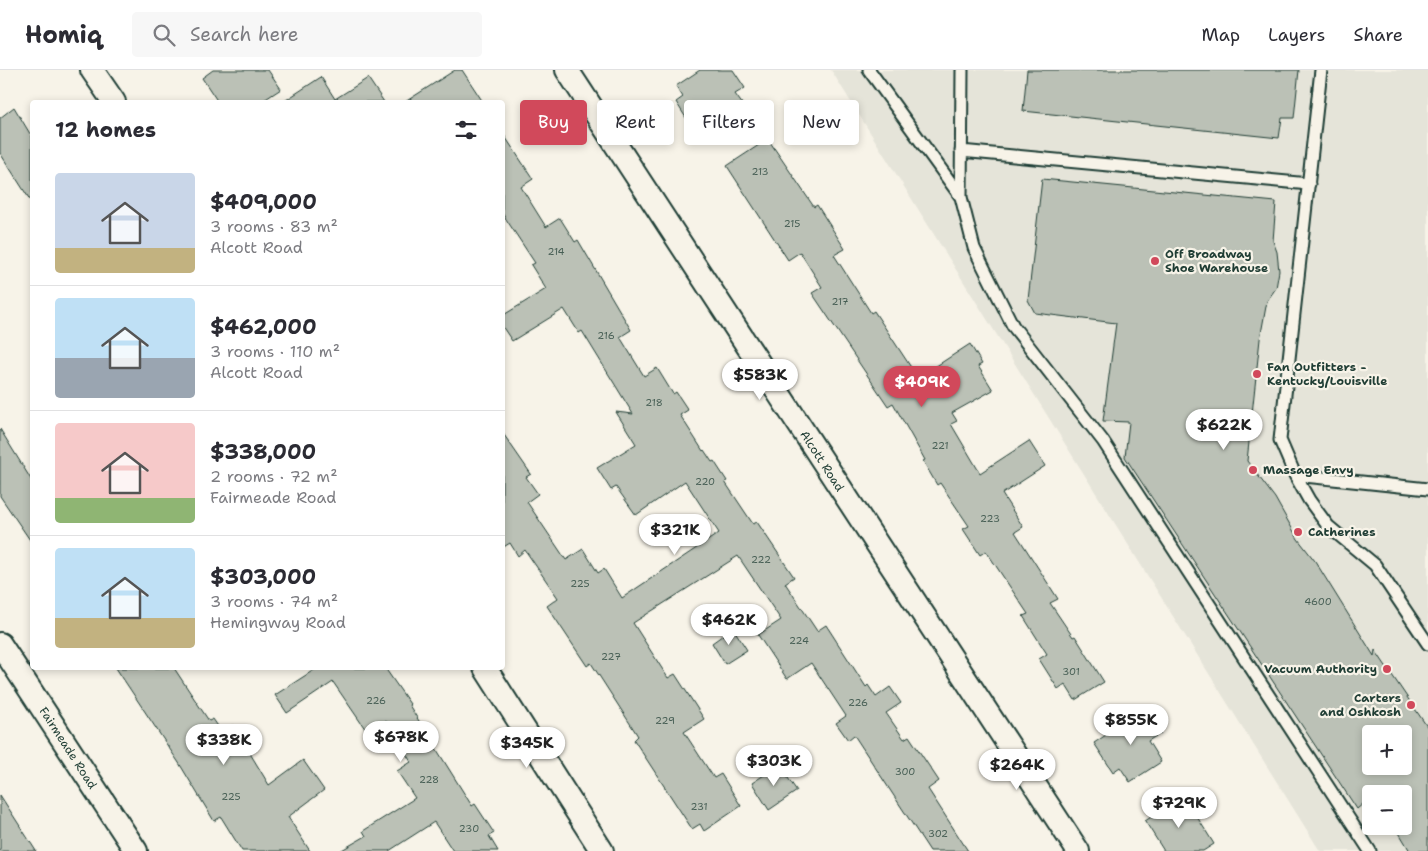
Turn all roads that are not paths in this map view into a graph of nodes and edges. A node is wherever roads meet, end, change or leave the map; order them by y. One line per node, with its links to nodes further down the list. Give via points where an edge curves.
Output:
1 (92, 70): 6 (street)
2 (567, 70): 17 (street, Alcott Road)
3 (869, 70): 9 (lane)
4 (962, 70): 7 (lane)
5 (1321, 70): 8 (lane)
6 (113, 100)
7 (961, 151): 8 (lane); 9 (lane)
8 (1309, 184): 10 (lane, via 1280,440)
9 (961, 196): 18 (lane, via 974,248 1013,326 1103,441)
10 (1296, 475): 11 (lane); 13 (lane, via 1328,526 1375,565)
11 (1428, 489)
12 (0, 644): 15 (street, Fairmeade Road)
13 (1428, 644)
14 (485, 670): 16 (street)
15 (136, 851)
16 (602, 851)
17 (1078, 851)
18 (1370, 851)

